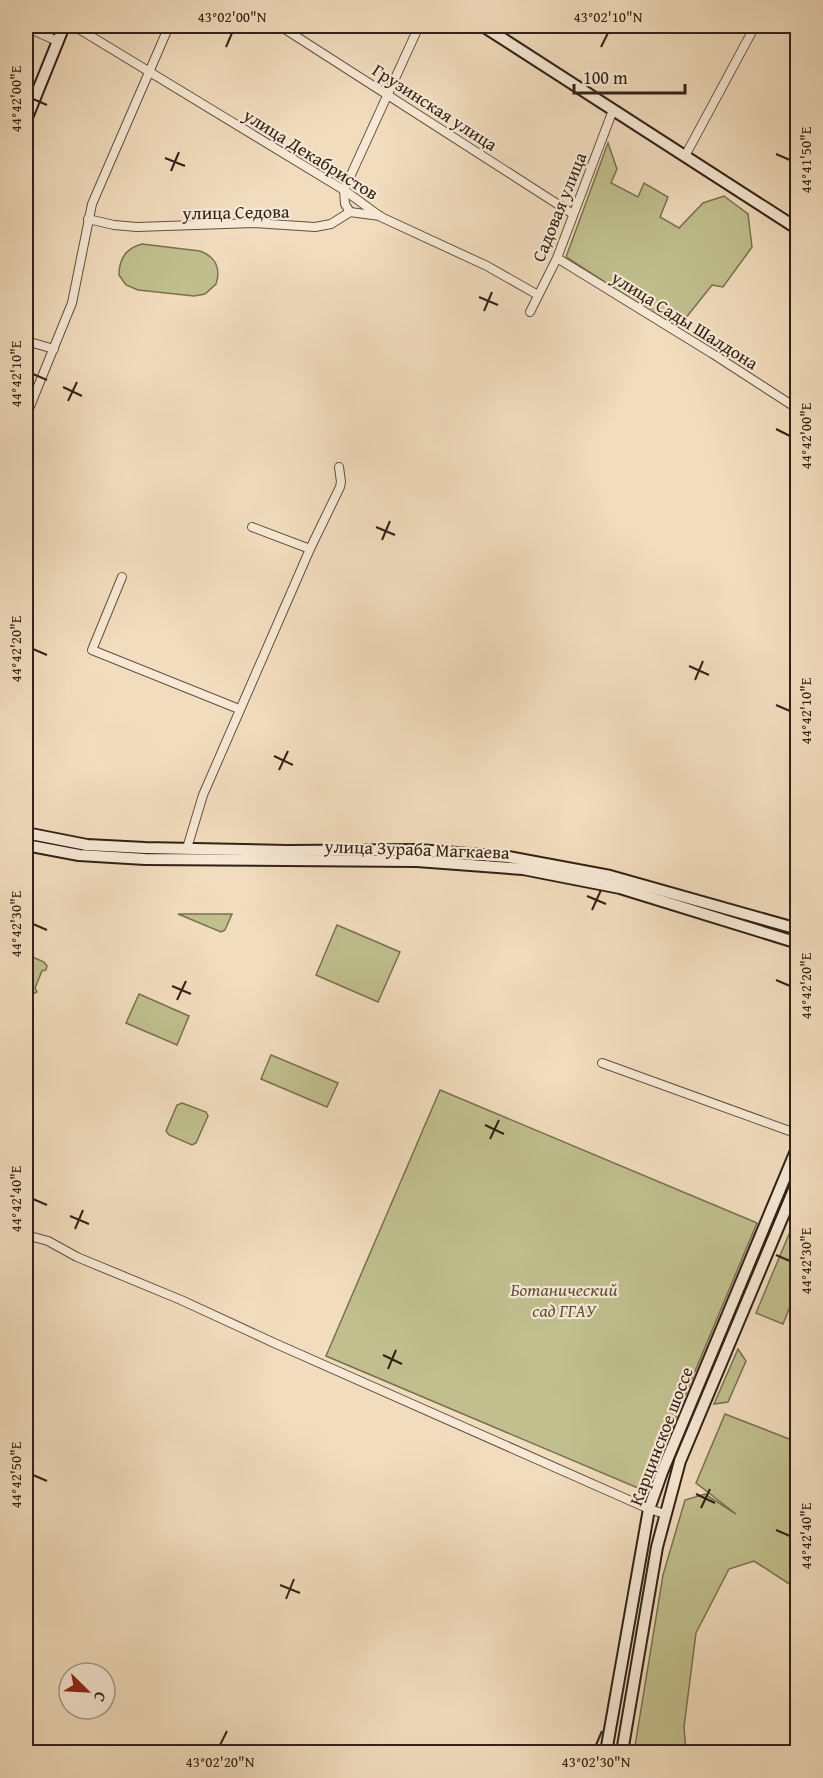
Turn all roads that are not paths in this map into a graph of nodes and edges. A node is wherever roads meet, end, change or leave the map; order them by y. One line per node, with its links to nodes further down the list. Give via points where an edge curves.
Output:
1 (64, 26): 9 (main road)
2 (74, 26): 10 (street, улица Декабристов)
3 (169, 26): 10 (street)
4 (280, 26): 11 (street, Грузинская улица)
5 (419, 26): 11 (street)
6 (483, 26): 12 (main road)
7 (756, 26): 14 (street)
8 (26, 27): 9 (street)
9 (57, 41): 13 (main road)
10 (148, 72): 15 (street, улица Декабристов); 19 (street)
11 (388, 94): 15 (street); 17 (street, Грузинская улица)
12 (613, 110): 14 (main road); 17 (street, Садовая улица)
13 (26, 120)
14 (685, 156): 20 (main road)
15 (344, 190): 16 (street); 18 (street, улица Декабристов)
16 (350, 212): 18 (street); 19 (street, улица Седова, via 331,224 315,227 136,227)
17 (573, 214): 21 (street, Садовая улица)
18 (381, 217): 22 (street, улица Декабристов, via 488,266)
19 (88, 219): 25 (street, via 72,303)
20 (798, 229)
21 (557, 258): 22 (street, Садовая улица); 26 (street, улица Сады Шалдона)
22 (538, 295): 23 (street, Садовая улица)
23 (530, 312)
24 (26, 341): 25 (street)
25 (54, 349): 27 (street)
26 (798, 409)
27 (26, 416)
28 (339, 467): 30 (street, via 340,486)
29 (252, 527): 30 (street)
30 (310, 549): 32 (street)
31 (122, 577): 32 (street, via 92,650)
32 (239, 709): 35 (street, via 203,795)
33 (26, 833): 35 (main road, улица Зураба Магкаева, via 87,845)
34 (26, 845): 36 (main road, улица Зураба Магкаева, via 79,855 145,859)
35 (187, 848): 36 (main road, улица Зураба Магкаева)
36 (418, 856): 37 (main road, улица Зураба Магкаева, via 508,857 588,871); 38 (main road, улица Зураба Магкаева, via 608,885)
37 (798, 930)
38 (798, 943)
39 (602, 1063): 40 (street)
40 (798, 1134)
41 (798, 1146): 44 (main road, Карцинское шоссе)
42 (798, 1180): 45 (main road, Карцинское шоссе, via 680,1461)
43 (26, 1235): 44 (street, via 48,1241)
44 (649, 1509): 45 (street); 46 (main road, Карцинское шоссе)
45 (664, 1514): 47 (main road, Карцинское шоссе)
46 (606, 1752)
47 (622, 1752)

